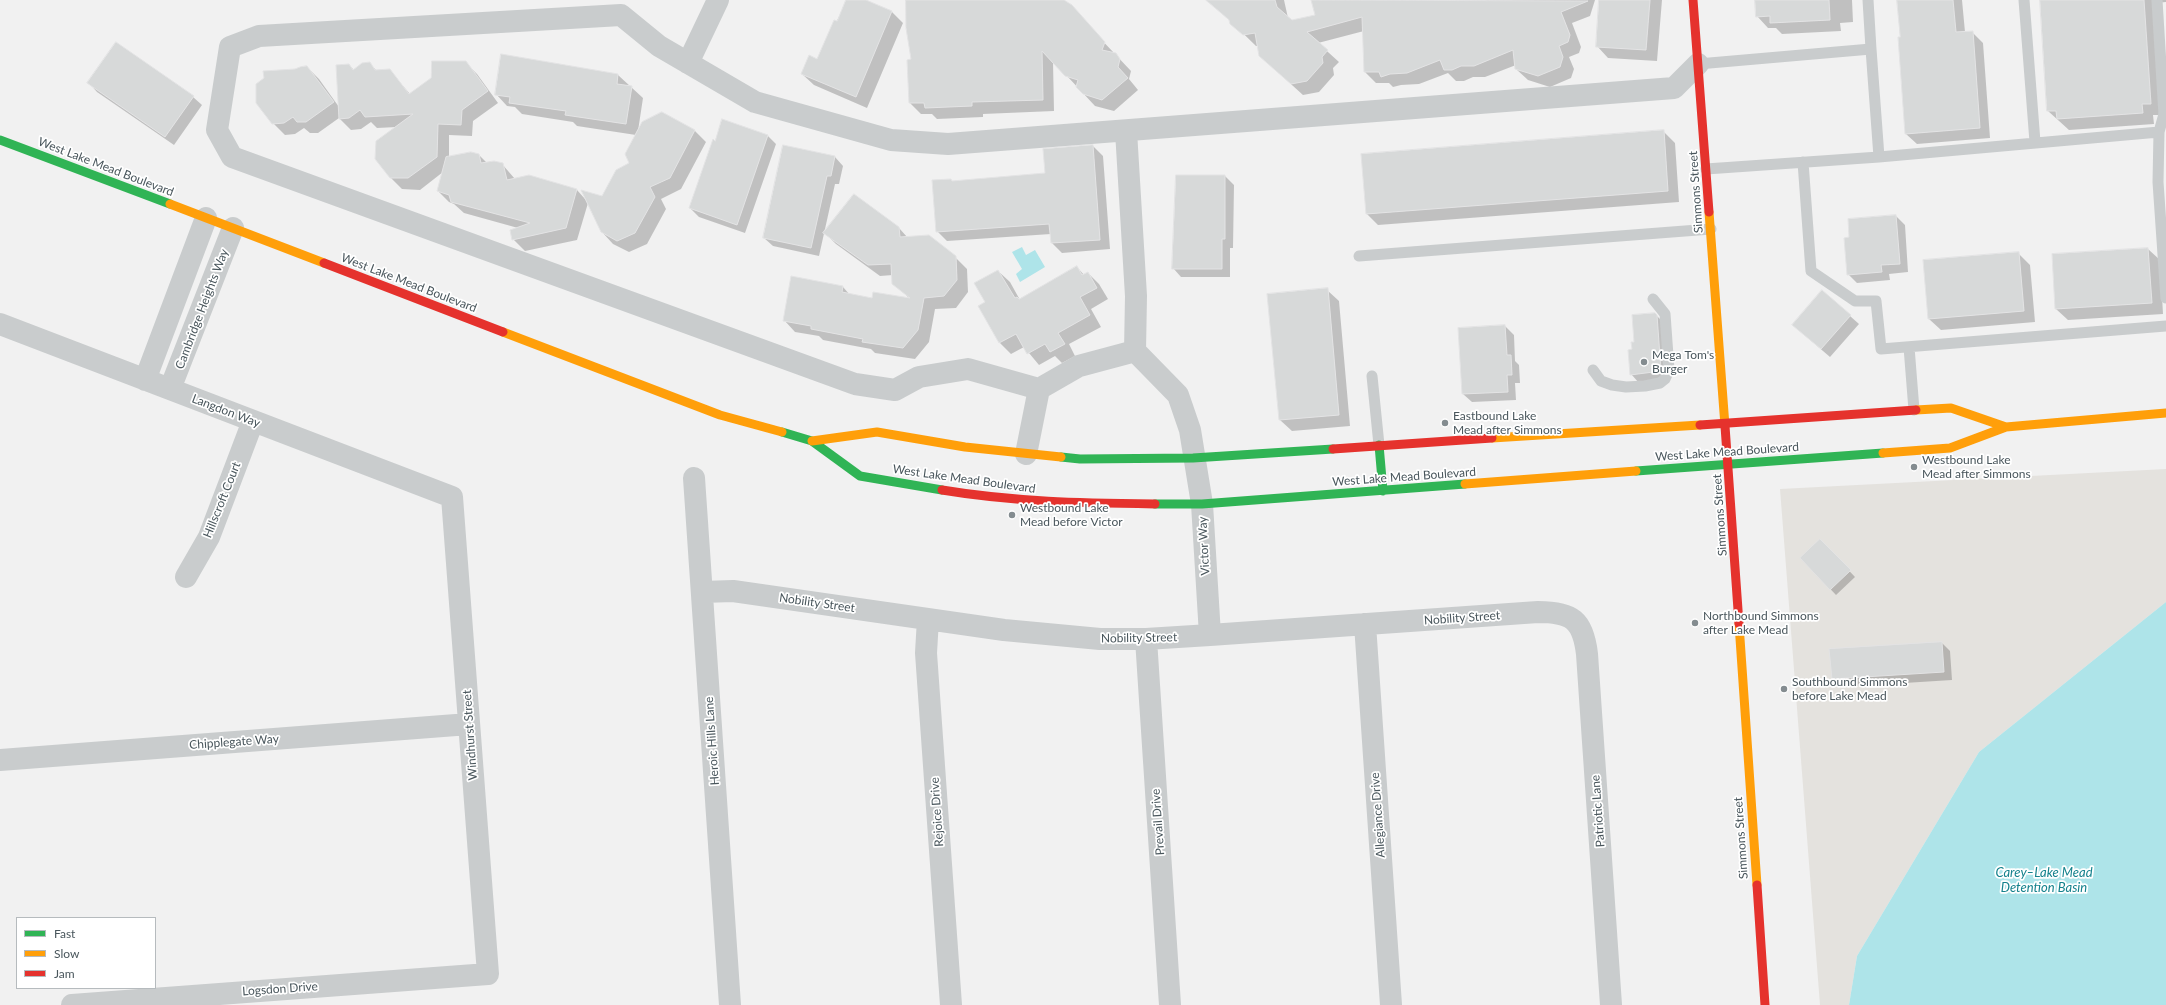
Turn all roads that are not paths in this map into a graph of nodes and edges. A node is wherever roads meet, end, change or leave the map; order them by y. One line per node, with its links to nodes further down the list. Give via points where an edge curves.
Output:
1 (718, 0): 7 (street)
2 (1693, 0): 8 (main road, Simmons Street)
3 (1868, 0): 6 (lane)
4 (2024, 0): 12 (lane)
5 (2157, 0): 10 (lane, via 2164,114)
6 (1871, 49): 8 (lane); 13 (lane)
7 (688, 63): 9 (street, via 755,102 891,140 948,144); 29 (street, via 659,46 621,15 259,36 230,47 217,130 232,157 855,384 895,390 919,377 968,369)
8 (1698, 64): 9 (street, via 1674,88); 15 (main road, Simmons Street)
9 (1126, 130): 25 (street, via 1136,296)
10 (2159, 132): 12 (lane); 20 (lane, via 2158,182)
11 (0, 140): 16 (main road, West Lake Mead Boulevard)
12 (2035, 142): 13 (lane)
13 (1879, 157): 14 (lane)
14 (1803, 162): 15 (lane); 24 (lane, via 1811,271 1855,301 1876,301 1881,349)
15 (1706, 169): 18 (main road, Simmons Street)
16 (206, 218): 17 (main road, West Lake Mead Boulevard); 28 (street)
17 (233, 228): 30 (street, Cambridge Heights Way); 36 (main road, West Lake Mead Boulevard, via 720,415)
18 (1711, 229): 19 (lane); 34 (main road, Simmons Street)
19 (1359, 256)
20 (2166, 298)
21 (1653, 299): 26 (lane, via 1665,314 1669,370 1665,379 1645,386 1626,387 1601,381)
22 (2166, 326): 24 (lane)
23 (1, 328): 28 (street, Langdon Way)
24 (1909, 347): 31 (lane)
25 (1135, 351): 29 (street, via 1079,366); 39 (street, Victor Way, via 1178,395 1190,430)
26 (1593, 370)
27 (1372, 376): 37 (lane)
28 (145, 380): 30 (street, Langdon Way)
29 (1039, 389): 38 (street)
30 (170, 390): 33 (street, Langdon Way)
31 (1914, 410): 34 (main road, West Lake Mead Boulevard); 35 (main road, West Lake Mead Boulevard, via 1952,408)
32 (2166, 413): 35 (main road, West Lake Mead Boulevard)
33 (253, 421): 43 (street, Langdon Way); 45 (street, Hillscroft Court, via 209,537)
34 (1725, 422): 37 (main road, West Lake Mead Boulevard); 40 (main road, Simmons Street)
35 (2006, 427): 40 (main road, West Lake Mead Boulevard, via 1950,448)
36 (812, 441): 38 (main road, West Lake Mead Boulevard, via 877,432); 44 (main road, West Lake Mead Boulevard, via 860,476 984,496 1053,503)
37 (1379, 445): 39 (main road, West Lake Mead Boulevard); 42 (main road)
38 (1026, 454): 39 (main road, West Lake Mead Boulevard, via 1110,460)
39 (1193, 458): 44 (street, Victor Way)
40 (1728, 464): 42 (main road, West Lake Mead Boulevard); 61 (main road, Simmons Street)
41 (694, 478): 46 (street, Heroic Hills Lane)
42 (1383, 491): 44 (main road, West Lake Mead Boulevard)
43 (452, 497): 52 (street, Windhurst Street)
44 (1202, 504): 50 (street, Victor Way)
45 (186, 577)
46 (702, 592): 47 (street, Nobility Street, via 733,591); 56 (street, Heroic Hills Lane)
47 (928, 619): 51 (street, Nobility Street, via 1052,636); 57 (street, Rejoice Drive, via 926,653)
48 (1576, 620): 49 (street, Nobility Street, via 1558,613 1538,612); 60 (street, Patriotic Lane, via 1584,634 1587,654)
49 (1365, 624): 50 (street, Nobility Street); 59 (street, Allegiance Drive)
50 (1210, 635): 51 (street, Nobility Street)
51 (1146, 639): 58 (street, Prevail Drive)
52 (469, 724): 53 (street, Chipplegate Way); 54 (street, Windhurst Street)
53 (0, 760)
54 (488, 974): 55 (street, Logsdon Drive)
55 (72, 1005)
56 (730, 1005)
57 (950, 1005)
58 (1170, 1005)
59 (1392, 1005)
60 (1611, 1005)
61 (1765, 1005)

